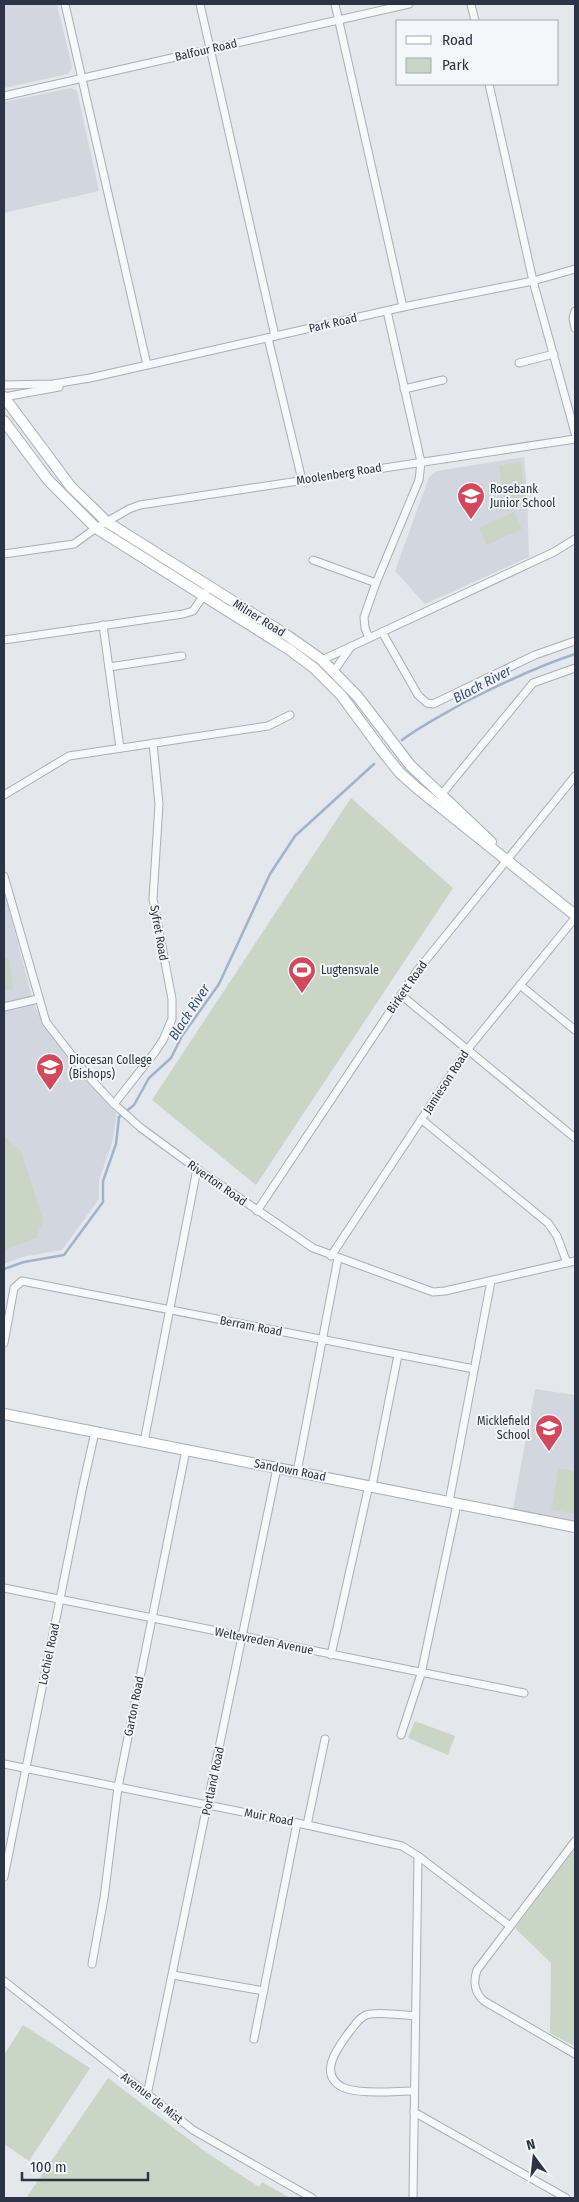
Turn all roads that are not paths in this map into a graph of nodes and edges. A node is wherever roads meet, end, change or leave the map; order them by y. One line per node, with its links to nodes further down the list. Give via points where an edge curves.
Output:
1 (65, 4): 9 (street)
2 (200, 4): 8 (street)
3 (335, 4): 6 (street)
4 (408, 4): 6 (street, Balfour Road)
5 (471, 4): 7 (street)
6 (338, 20): 8 (street, Balfour Road); 14 (street)
7 (475, 20)
8 (210, 49): 9 (street, Balfour Road); 18 (street)
9 (82, 78): 11 (street, Balfour Road); 21 (street)
10 (489, 85): 13 (street)
11 (4, 96)
12 (575, 269): 13 (street, Park Road)
13 (533, 281): 14 (street, Park Road); 19 (street)
14 (404, 307): 16 (street, Park Road)
15 (575, 310): 17 (street)
16 (387, 311): 18 (street, Park Road); 25 (street)
17 (575, 328)
18 (271, 337): 21 (street, Park Road); 31 (street)
19 (554, 354): 20 (street); 28 (street)
20 (519, 362)
21 (147, 365): 22 (street, Park Road)
22 (90, 378): 24 (street, Park Road, via 54,384); 26 (street, Park Road)
23 (443, 380): 25 (street)
24 (4, 385)
25 (404, 389): 30 (street)
26 (4, 397): 32 (main road, Milner Road, via 71,487)
27 (4, 421): 33 (main road, Milner Road, via 48,480)
28 (575, 433)
29 (575, 439): 30 (street, Moolenberg Road)
30 (420, 462): 31 (street, Moolenberg Road); 37 (street, via 419,480)
31 (302, 480): 32 (street, Moolenberg Road, via 140,505)
32 (107, 522): 33 (street, Moolenberg Road); 38 (main road, Milner Road)
33 (96, 528): 35 (street, Moolenberg Road, via 72,545); 39 (main road, Milner Road)
34 (575, 539): 41 (street, via 554,552)
35 (4, 554)
36 (313, 560): 37 (street)
37 (376, 583): 42 (street, via 364,617)
38 (209, 587): 39 (street); 47 (main road, Milner Road)
39 (203, 597): 40 (street, via 193,611 184,614); 57 (main road, Milner Road, via 314,668 341,695 400,773)
40 (103, 625): 43 (street); 48 (street)
41 (382, 632): 42 (street); 44 (street, via 418,695 433,704 535,655)
42 (369, 638): 45 (street)
43 (4, 640)
44 (575, 641)
45 (351, 647): 47 (street); 50 (street)
46 (182, 656): 48 (street)
47 (322, 660): 50 (main road, Milner Road)
48 (109, 666): 53 (street)
49 (575, 668): 56 (street, via 533,683)
50 (334, 671): 56 (main road, Milner Road, via 410,764)
51 (290, 715): 52 (street, via 268,726)
52 (153, 743): 53 (street); 66 (street, Syfret Road, via 160,804 153,900 172,999 172,1019 150,1060)
53 (120, 748): 55 (street, via 65,757)
54 (575, 776): 57 (street, Birkett Road)
55 (4, 795)
56 (441, 795): 57 (main road, Milner Road)
57 (505, 857): 59 (main road, Milner Road); 61 (street, Birkett Road)
58 (4, 876): 62 (street, Riverton Road)
59 (575, 917): 60 (street, Jamieson Road)
60 (520, 985): 64 (street); 65 (street, Jamieson Road)
61 (401, 995): 65 (street); 70 (street, Birkett Road)
62 (38, 999): 63 (street); 66 (street, Riverton Road, via 52,1031)
63 (4, 1007)
64 (575, 1030)
65 (466, 1050): 67 (street, Jamieson Road); 68 (street)
66 (116, 1105): 69 (street, Riverton Road)
67 (421, 1120): 71 (street, Jamieson Road); 73 (street, via 548,1224 558,1236)
68 (575, 1138)
69 (197, 1169): 70 (street, Riverton Road); 75 (street)
70 (257, 1211): 71 (street, Riverton Road)
71 (334, 1257): 74 (street, Riverton Road, via 433,1292); 76 (street, Jamieson Road)
72 (575, 1262): 73 (street, Riverton Road)
73 (566, 1263): 74 (street, Riverton Road)
74 (491, 1281): 79 (street)
75 (170, 1310): 76 (street, Berram Road); 77 (street, Berram Road, via 18,1282 14,1288); 82 (street)
76 (322, 1339): 78 (street, Berram Road); 85 (street, Jamieson Road)
77 (4, 1343)
78 (398, 1355): 79 (street, Berram Road); 86 (street)
79 (474, 1369): 87 (street)
80 (4, 1414): 81 (main road, Sandown Road)
81 (95, 1432): 82 (main road, Sandown Road); 90 (street, Lochiel Road)
82 (144, 1442): 83 (main road, Sandown Road)
83 (186, 1450): 84 (main road, Sandown Road); 91 (street, Garton Road)
84 (277, 1468): 85 (main road, Sandown Road); 92 (street, Portland Road)
85 (297, 1472): 86 (main road, Sandown Road)
86 (370, 1486): 87 (main road, Sandown Road); 93 (street)
87 (453, 1503): 88 (main road, Sandown Road); 94 (street)
88 (575, 1527)
89 (4, 1588): 90 (street, Weltevreden Avenue)
90 (61, 1600): 91 (street, Weltevreden Avenue); 99 (street, Lochiel Road)
91 (152, 1618): 92 (street, Weltevreden Avenue); 100 (street, Garton Road)
92 (242, 1637): 93 (street, Weltevreden Avenue); 101 (street, Portland Road)
93 (331, 1654): 94 (street, Weltevreden Avenue)
94 (421, 1674): 95 (street, Weltevreden Avenue); 96 (street)
95 (524, 1693)
96 (401, 1735)
97 (325, 1739): 103 (street)
98 (4, 1764): 99 (street, Muir Road)
99 (26, 1768): 100 (street, Muir Road); 106 (street, Lochiel Road)
100 (118, 1787): 101 (street, Muir Road); 108 (street, Garton Road)
101 (208, 1806): 102 (street, Muir Road); 109 (street, Portland Road)
102 (297, 1823): 103 (street, Muir Road); 111 (street)
103 (307, 1825): 105 (street, Muir Road, via 402,1846)
104 (575, 1841): 107 (street)
105 (418, 1856): 107 (street, Muir Road); 112 (street)
106 (4, 1877)
107 (510, 1926): 114 (street, via 477,1970 477,1992 500,2012)
108 (92, 1964)
109 (173, 1975): 111 (street); 116 (street, Portland Road)
110 (4, 1981): 116 (street, Avenue de Mist)
111 (264, 1991): 113 (street)
112 (415, 2016): 115 (street); 115 (street, via 371,2014 362,2017 335,2052 331,2065 335,2080 345,2088)
113 (254, 2039)
114 (575, 2054)
115 (414, 2091): 117 (street)
116 (147, 2095): 118 (street, Avenue de Mist, via 193,2130)
117 (414, 2112): 119 (street); 120 (street)
118 (312, 2198)
119 (413, 2198)
120 (566, 2198)

